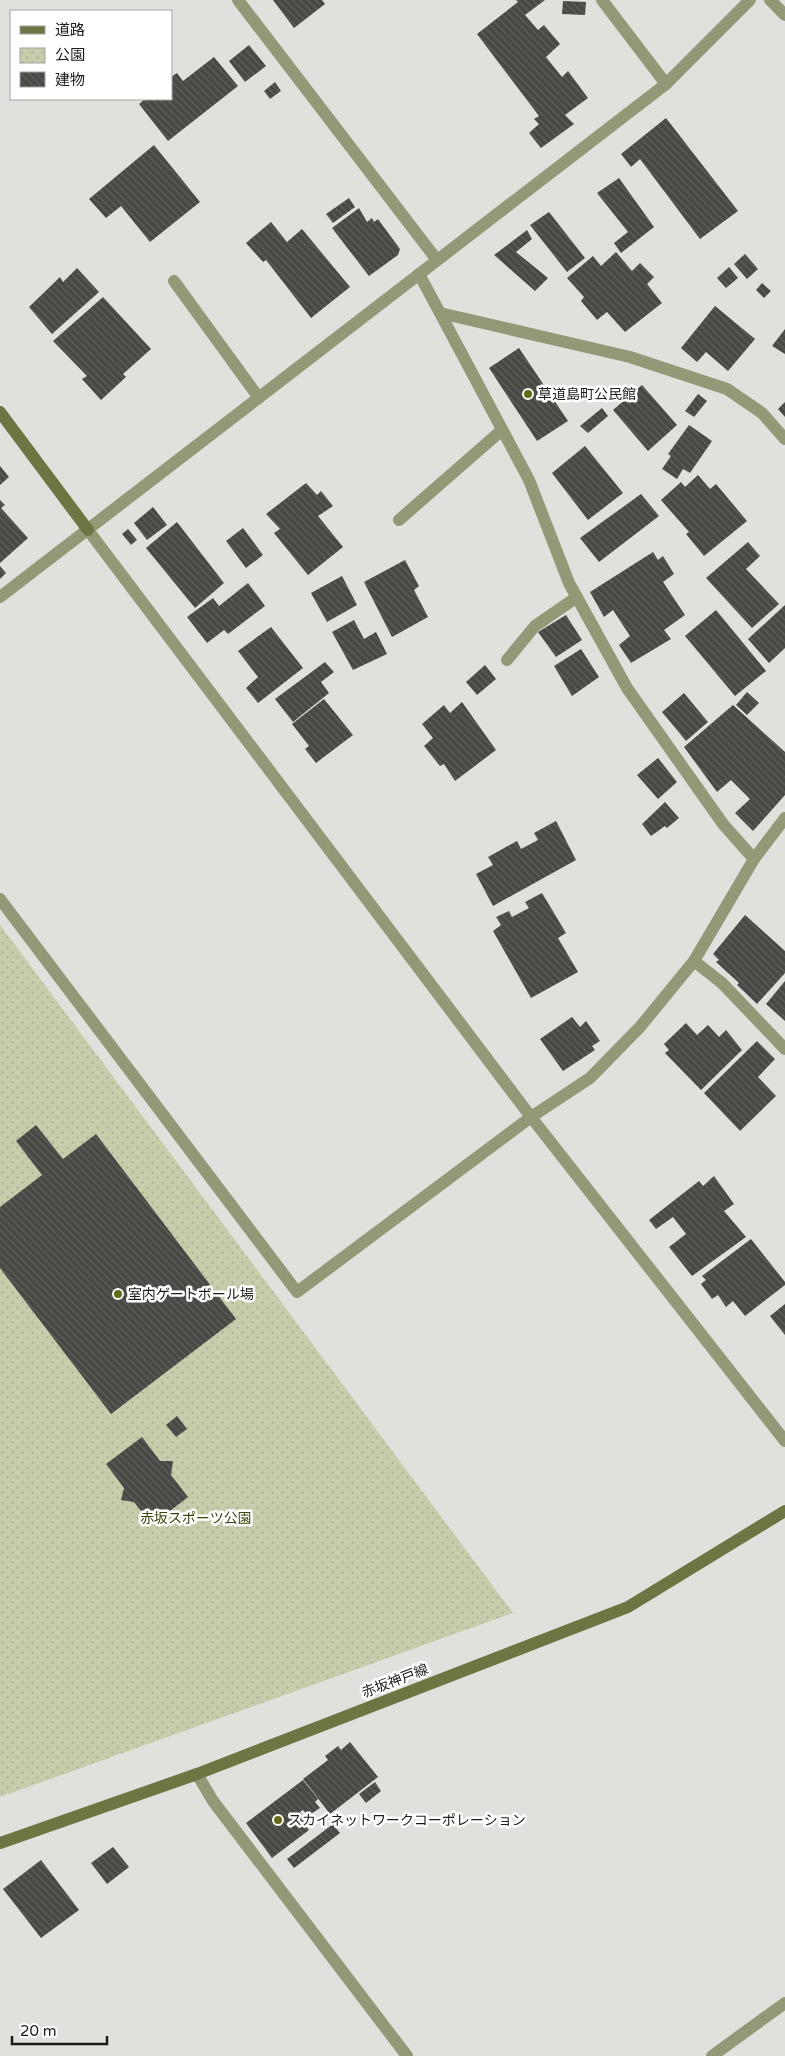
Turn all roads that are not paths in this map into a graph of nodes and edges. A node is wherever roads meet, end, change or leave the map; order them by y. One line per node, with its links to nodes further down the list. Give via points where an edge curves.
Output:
1 (238, 0): 7 (street)
2 (602, 0): 6 (street)
3 (750, 0): 6 (street)
4 (770, 0): 5 (street)
5 (785, 16)
6 (666, 84): 7 (street)
7 (437, 260): 8 (street)
8 (419, 274): 10 (street); 11 (street)
9 (174, 281): 11 (street)
10 (440, 313): 13 (street); 14 (street, via 630,357 727,389 762,413)
11 (259, 398): 16 (street)
12 (0, 412): 16 (main road)
13 (502, 430): 15 (street); 18 (street, via 529,480)
14 (785, 439)
15 (399, 520)
16 (88, 530): 17 (street); 25 (street)
17 (0, 597)
18 (577, 597): 19 (street, via 534,626); 21 (street, via 627,688 723,824)
19 (507, 660)
20 (785, 818): 21 (street)
21 (754, 858): 23 (street)
22 (0, 899): 25 (street, via 298,1292)
23 (694, 961): 24 (street, via 722,983); 25 (street, via 640,1027 590,1078)
24 (785, 1050)
25 (531, 1117): 26 (street)
26 (785, 1441)
27 (785, 1511): 28 (main road, 赤坂神戸線, via 628,1607)
28 (196, 1774): 29 (main road, 赤坂神戸線); 31 (street, via 213,1801)
29 (0, 1843)
30 (785, 2003): 32 (street)
31 (407, 2056)
32 (712, 2056)

